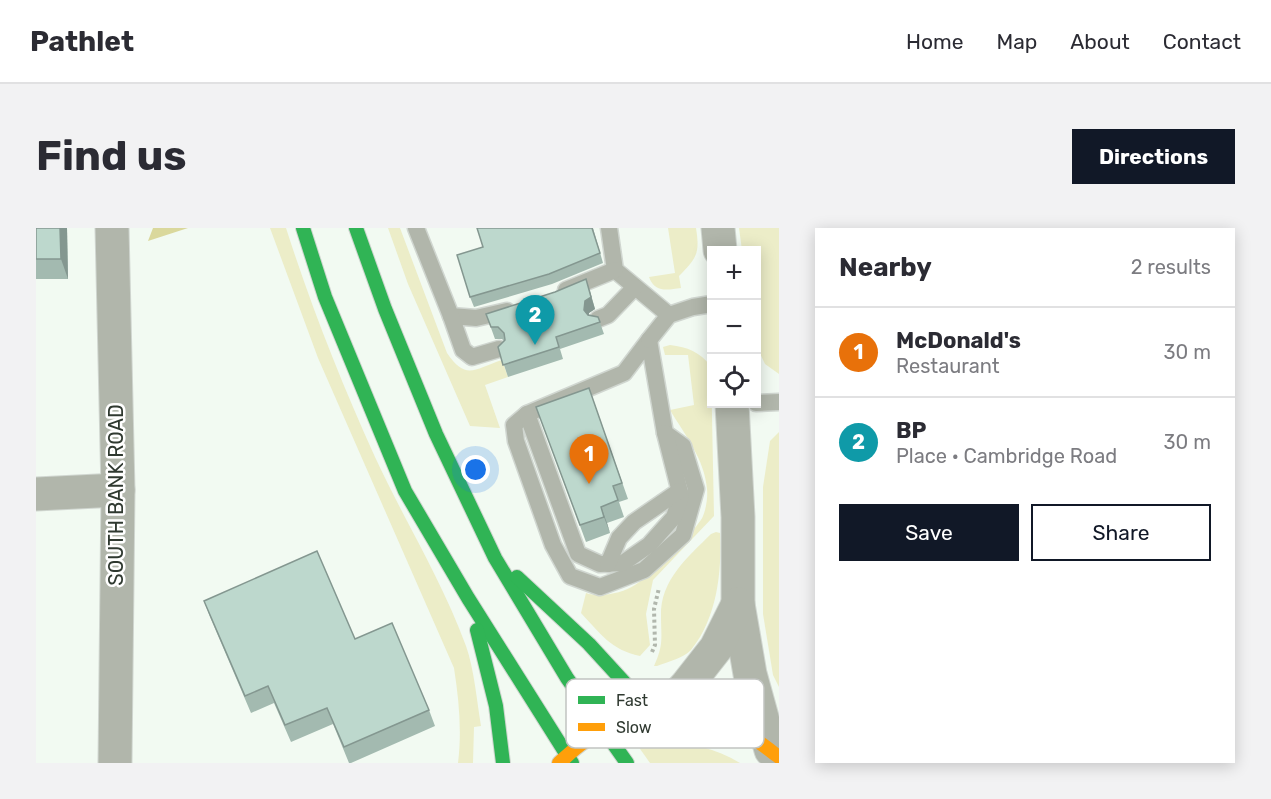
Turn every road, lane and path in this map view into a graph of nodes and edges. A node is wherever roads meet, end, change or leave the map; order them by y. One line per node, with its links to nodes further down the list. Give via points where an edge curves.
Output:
1 (112, 228): 23 (street, SOUTH BANK ROAD)
2 (303, 228): 28 (main road, via 325,297 405,491)
3 (356, 228): 26 (main road, via 436,434)
4 (416, 228): 14 (lane)
5 (609, 228): 8 (lane)
6 (718, 228): 7 (street)
7 (720, 246)
8 (615, 270): 9 (lane); 10 (lane)
9 (635, 287): 13 (lane); 15 (lane, via 614,310)
10 (556, 294)
11 (707, 305): 13 (lane)
12 (522, 306): 14 (lane, via 476,318)
13 (669, 315): 16 (lane)
14 (451, 316): 17 (lane, via 463,350 472,357)
15 (598, 319)
16 (649, 340): 21 (lane, via 624,373); 22 (lane)
17 (499, 349)
18 (779, 402): 19 (lane)
19 (761, 403)
20 (732, 408): 29 (street)
21 (527, 414): 22 (lane, via 514,425 516,441 553,545 570,576 600,587 644,570 683,536 696,489 683,446); 27 (lane, via 578,554)
22 (665, 433): 24 (lane)
23 (118, 490): 25 (street); 39 (street, SOUTH BANK ROAD)
24 (680, 491): 27 (lane, via 634,522 619,538); 27 (lane, via 674,517 649,545 623,563)
25 (36, 494)
26 (495, 558): 30 (main road); 31 (main road, via 565,619)
27 (608, 564)
28 (468, 598): 38 (main road); 40 (main road, via 496,706)
29 (738, 604): 32 (street, via 716,648); 33 (street)
30 (568, 679)
31 (623, 679)
32 (692, 679)
33 (752, 679)
34 (764, 719): 37 (street)
35 (576, 748): 38 (main road)
36 (617, 748): 41 (main road)
37 (775, 754)
38 (566, 760)
39 (115, 763)
40 (503, 763)
41 (627, 763)

